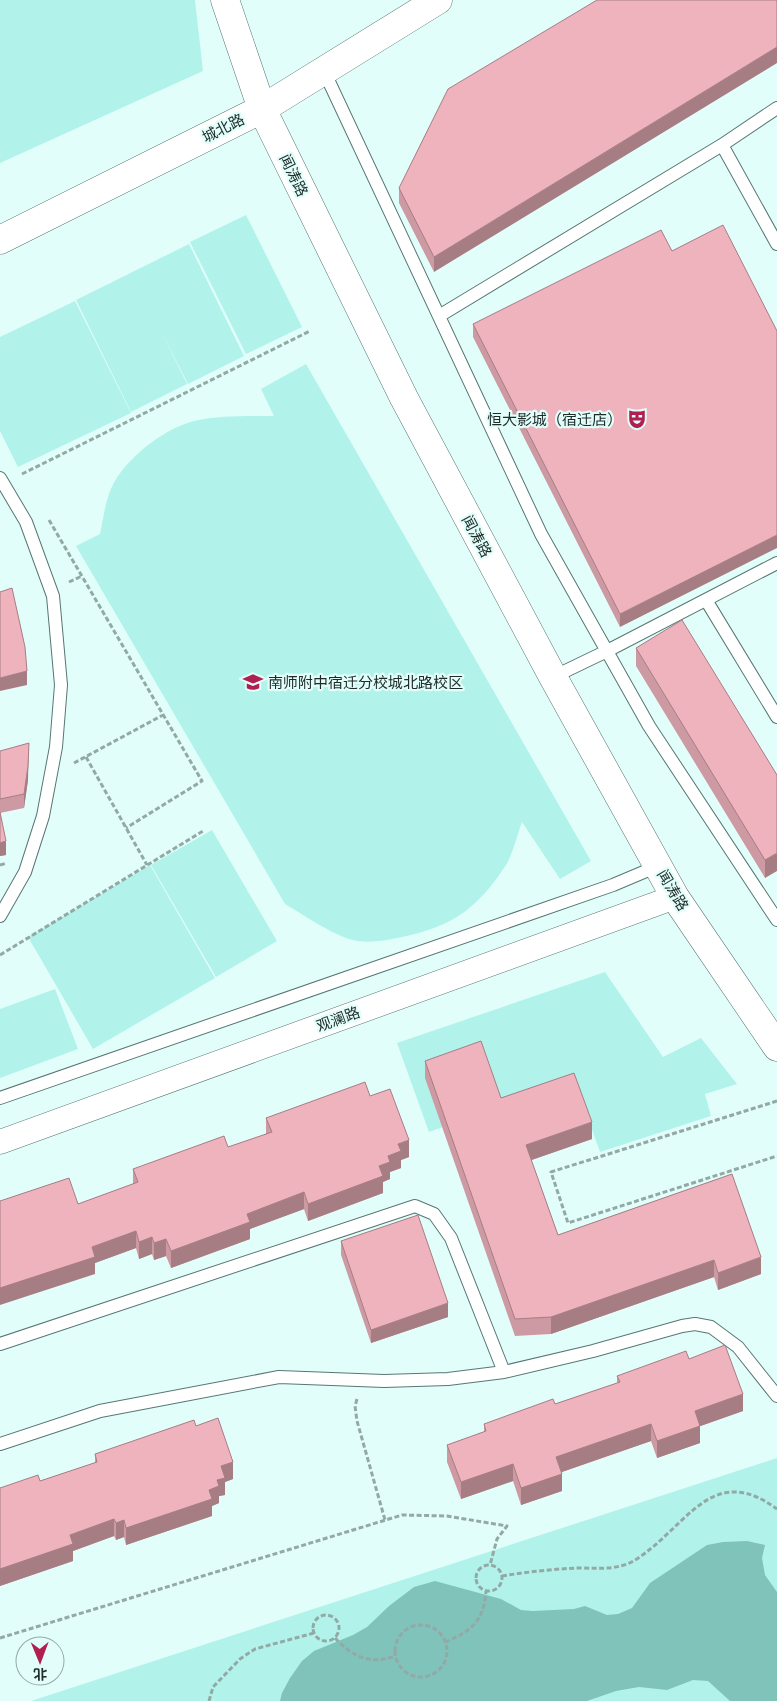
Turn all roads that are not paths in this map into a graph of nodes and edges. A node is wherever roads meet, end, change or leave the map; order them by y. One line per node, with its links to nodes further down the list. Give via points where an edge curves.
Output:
1 (225, 0): 5 (street, 闻涛路)
2 (438, 0): 3 (street, 城北路)
3 (324, 70): 5 (street, 城北路); 9 (lane)
4 (777, 108): 6 (lane)
5 (262, 109): 7 (street, 城北路); 14 (street, 闻涛路, via 404,398)
6 (722, 146): 8 (lane); 9 (lane)
7 (0, 240)
8 (777, 244)
9 (439, 316): 13 (lane, via 541,534)
10 (2, 481): 18 (lane, via 26,522 53,596 61,685 56,747 43,816 25,872)
11 (777, 563): 12 (lane)
12 (706, 600): 13 (lane); 15 (lane)
13 (607, 651): 14 (lane); 19 (lane, via 650,726)
14 (552, 677): 16 (street, 闻涛路)
15 (777, 717)
16 (658, 866): 17 (street, 闻涛路); 21 (lane, via 604,888)
17 (675, 897): 20 (street, 闻涛路); 22 (street, 观澜路)
18 (0, 916)
19 (777, 920)
20 (777, 1047)
21 (0, 1098)
22 (0, 1142)
23 (0, 1344): 24 (lane, via 415,1206 434,1214 450,1238)
24 (504, 1372): 25 (lane, via 695,1324 711,1327 738,1347); 26 (lane, via 448,1379 279,1377 100,1411)
25 (777, 1396)
26 (0, 1444)

